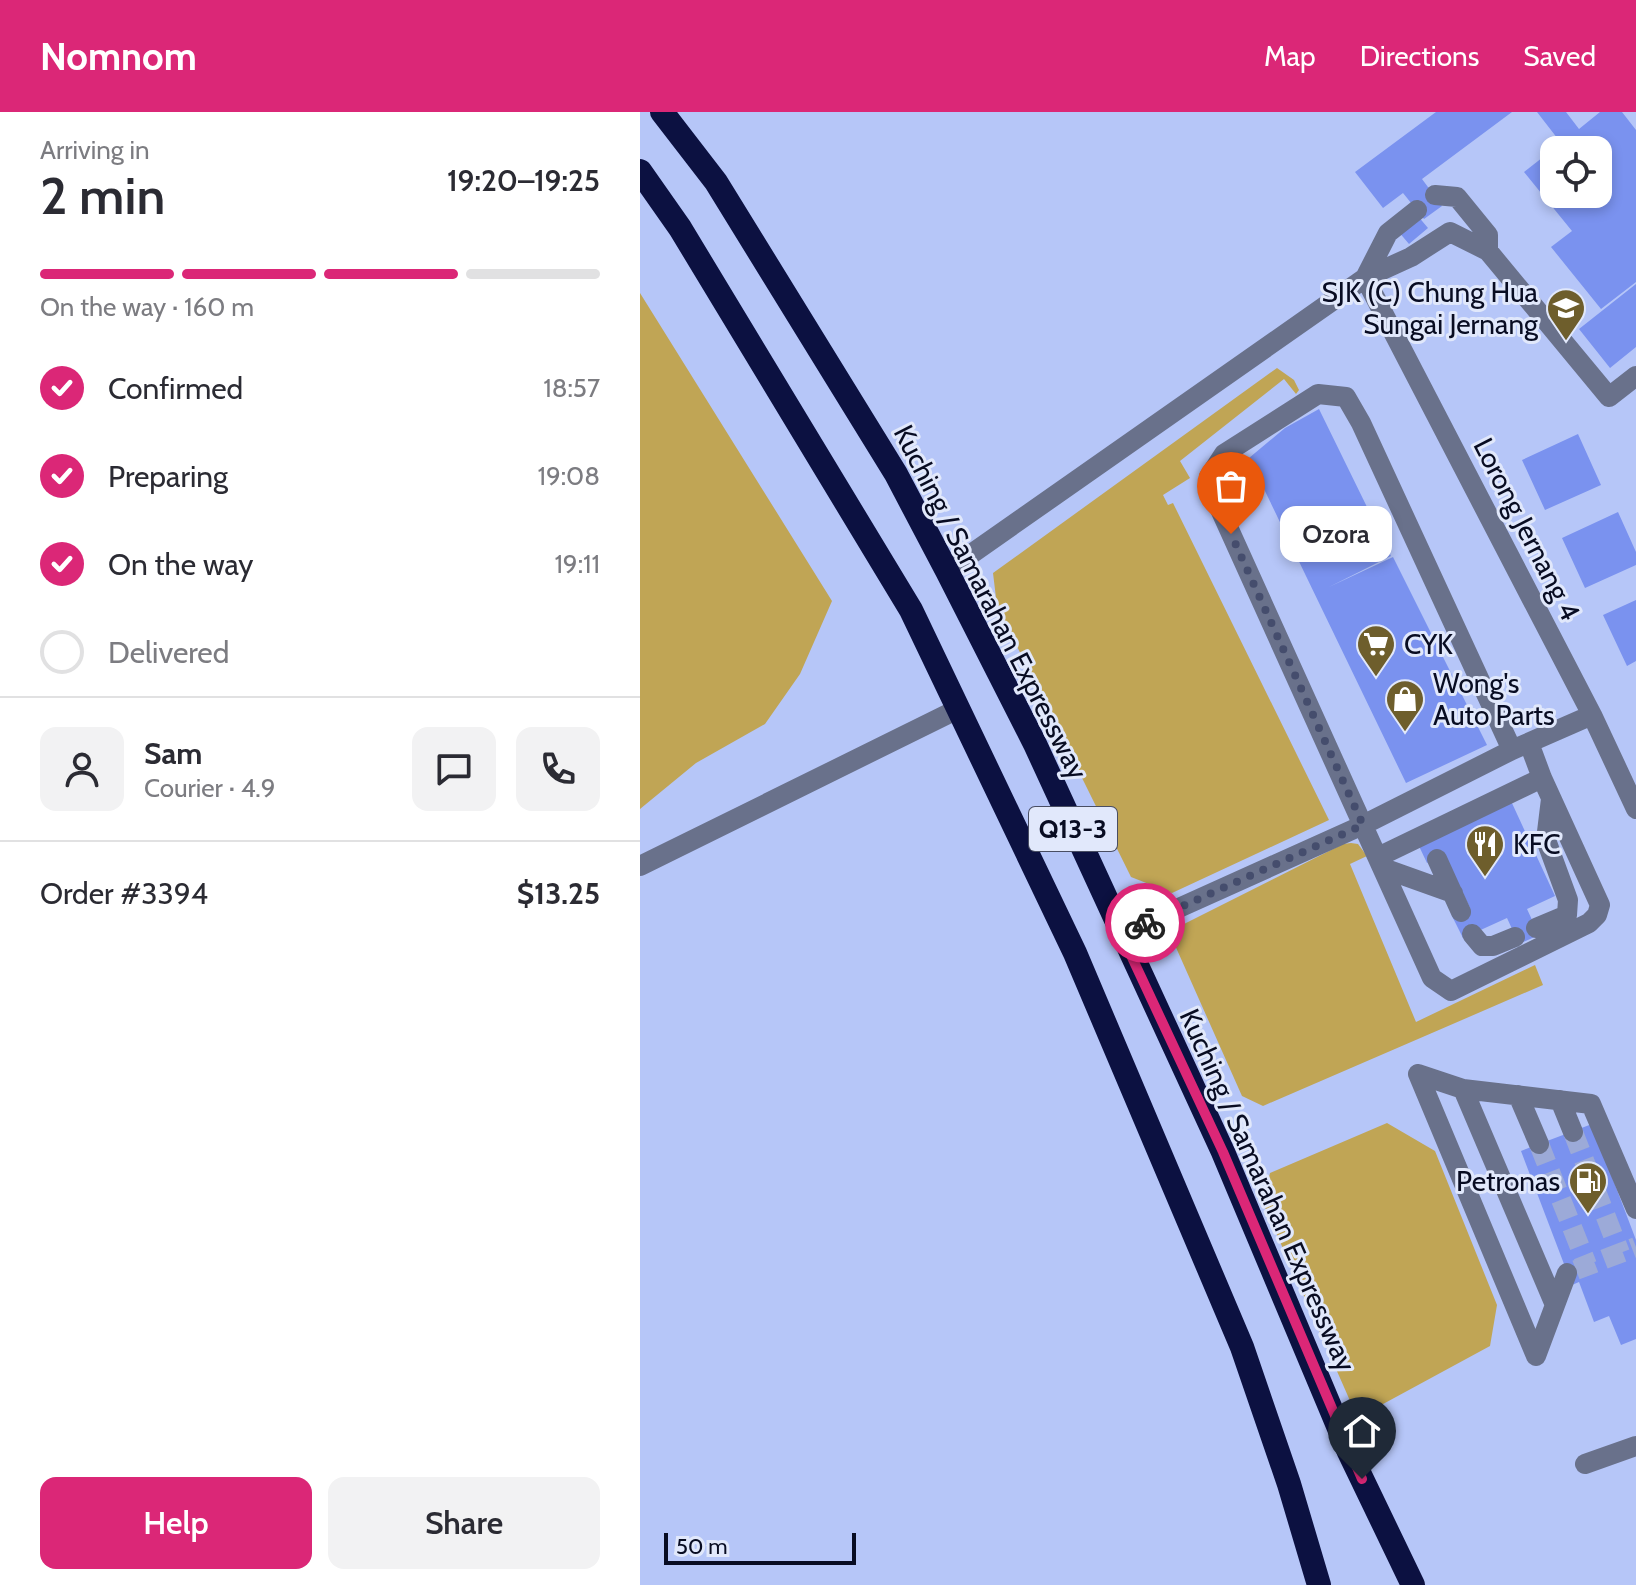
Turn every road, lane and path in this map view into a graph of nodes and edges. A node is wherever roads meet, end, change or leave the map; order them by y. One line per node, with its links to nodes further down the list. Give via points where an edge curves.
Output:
1 (662, 112): 8 (highway, Kuching / Samarahan Expressway / Q13-3, via 716,182 896,474)
2 (640, 171): 9 (highway, Q13-3, via 680,228 911,610)
3 (1435, 195): 5 (street, via 1457,197 1488,235)
4 (1417, 210): 6 (street, via 1388,233)
5 (1488, 251): 6 (street, via 1450,232); 7 (street, via 1609,397)
6 (1365, 278): 8 (street); 10 (street, Lorong Jernang 4)
7 (1636, 376)
8 (947, 571): 20 (highway, Kuching / Samarahan Expressway / Q13-3, via 1035,744)
9 (958, 709): 18 (street); 33 (highway, Q13-3, via 1075,953 1242,1347)
10 (1592, 715): 11 (street); 14 (street, Lorong Jernang 4)
11 (1520, 747): 12 (street); 15 (street); 15 (street, via 1361,423 1346,397 1318,394 1224,454 1209,477)
12 (1542, 778): 13 (street); 17 (street)
13 (1551, 799): 17 (street, via 1600,905 1597,915 1451,991 1432,978); 19 (street, via 1546,840 1568,900 1567,915)
14 (1636, 809)
15 (1363, 825): 17 (street); 20 (street)
16 (1437, 859): 17 (street, via 1457,903)
17 (1381, 862)
18 (640, 866)
19 (1536, 928)
20 (1121, 934): 34 (highway, Kuching / Samarahan Expressway / Q13-3)
21 (1472, 934): 22 (street, via 1482,946)
22 (1515, 937)
23 (1463, 1089): 24 (street); 30 (street); 30 (street, via 1418,1074 1536,1356)
24 (1518, 1095): 25 (street); 27 (street)
25 (1560, 1100): 26 (street); 28 (street, via 1591,1104)
26 (1573, 1132)
27 (1539, 1144)
28 (1636, 1209)
29 (1567, 1273): 30 (street)
30 (1555, 1305)
31 (1636, 1446): 32 (street)
32 (1585, 1464)
33 (1319, 1585)
34 (1413, 1585)

